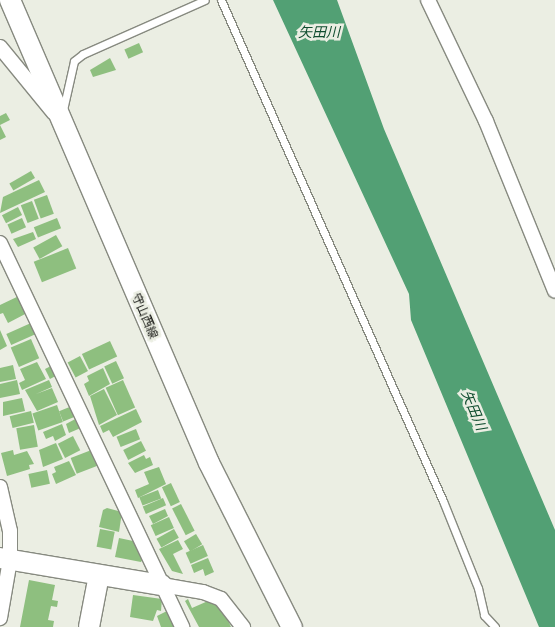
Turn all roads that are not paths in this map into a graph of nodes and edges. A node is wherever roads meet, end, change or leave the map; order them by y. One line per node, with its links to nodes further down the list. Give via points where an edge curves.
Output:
1 (10, 0): 6 (main road, 守山西線)
2 (205, 0): 6 (lane, via 83,54 74,61)
3 (221, 0): 18 (lane, via 443,501 478,588 484,615)
4 (428, 0): 8 (street, via 486,121)
5 (0, 47): 6 (street)
6 (61, 121): 17 (main road, 守山西線, via 209,463)
7 (0, 243): 12 (street)
8 (555, 291)
9 (0, 487): 10 (street, via 10,530)
10 (5, 559): 11 (main road); 13 (street)
11 (99, 575): 12 (main road); 14 (main road)
12 (162, 585): 15 (street); 16 (street, via 203,592 221,599)
13 (0, 618)
14 (89, 627)
15 (182, 627)
16 (243, 627)
17 (292, 627)
18 (495, 627)

